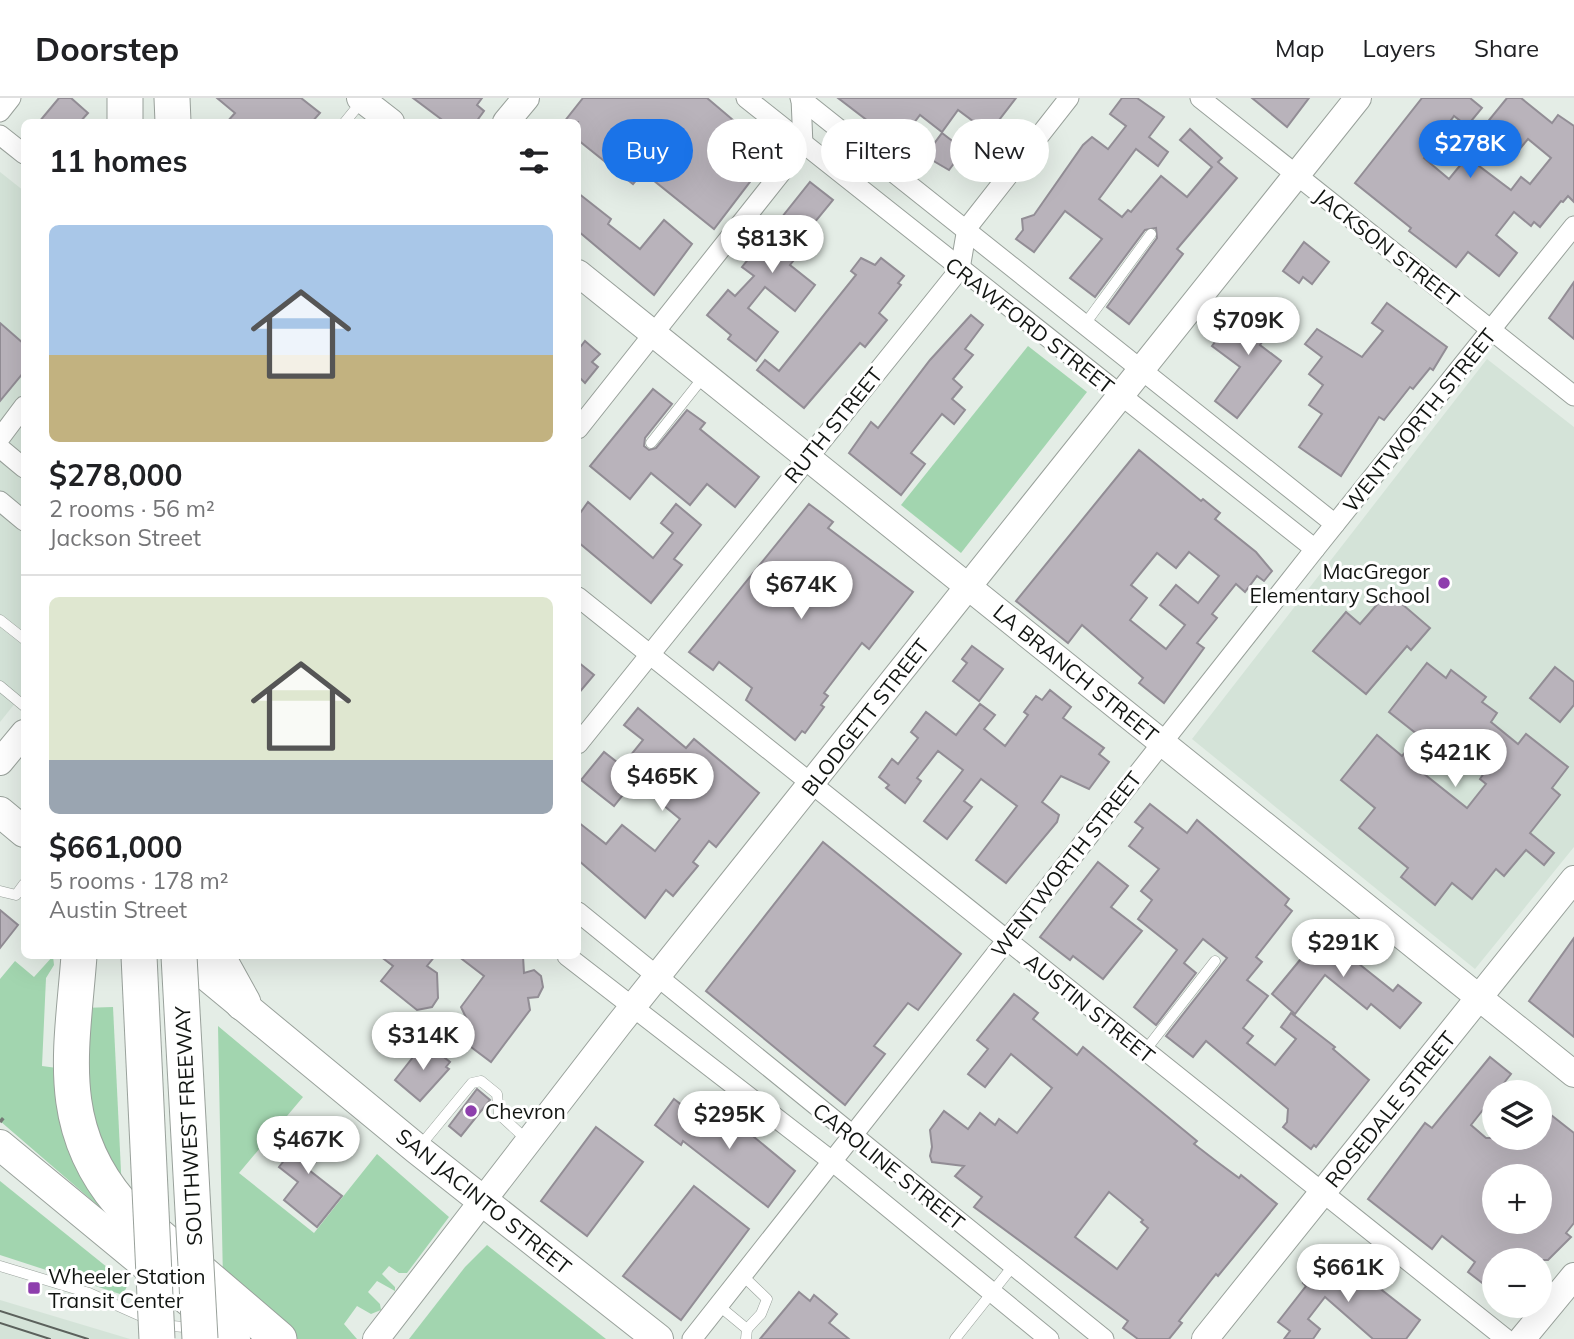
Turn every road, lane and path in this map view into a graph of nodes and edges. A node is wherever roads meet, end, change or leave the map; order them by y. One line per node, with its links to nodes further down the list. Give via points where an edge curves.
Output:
1 (11, 98): 12 (street)
2 (125, 98): 13 (highway)
3 (166, 98): 14 (highway)
4 (172, 98): 15 (highway)
5 (526, 98): 18 (street)
6 (746, 98): 19 (street, CRAWFORD STREET)
7 (801, 98): 20 (street); 27 (street, CRAWFORD STREET)
8 (1069, 98): 27 (street, RUTH STREET)
9 (1200, 98): 24 (street, JACKSON STREET)
10 (1358, 98): 24 (street, BLODGETT STREET)
11 (361, 99): 16 (lane); 17 (street)
12 (0, 112)
13 (125, 119)
14 (166, 119)
15 (173, 119)
16 (347, 119)
17 (387, 119)
18 (508, 119)
19 (771, 119)
20 (802, 119)
21 (0, 135): 23 (street)
22 (807, 148): 29 (street, CRAWFORD STREET)
23 (21, 152)
24 (1297, 175): 32 (street, JACKSON STREET); 34 (street, BLODGETT STREET)
25 (773, 182): 33 (street)
26 (1574, 226): 32 (street, WENTWORTH STREET)
27 (967, 228): 29 (street, RUTH STREET); 31 (street, CRAWFORD STREET)
28 (1151, 234): 31 (lane)
29 (960, 269): 37 (street, CRAWFORD STREET); 43 (street, RUTH STREET)
30 (581, 275): 33 (street, LA BRANCH STREET)
31 (1085, 324): 34 (street, CRAWFORD STREET)
32 (1491, 330): 36 (street, JACKSON STREET); 47 (street, WENTWORTH STREET)
33 (652, 334): 35 (street, LA BRANCH STREET); 39 (street)
34 (1143, 370): 37 (street, BLODGETT STREET); 47 (street, CRAWFORD STREET)
35 (705, 375): 41 (lane); 43 (street, LA BRANCH STREET)
36 (1574, 396)
37 (1121, 397): 48 (street, CRAWFORD STREET); 49 (street, BLODGETT STREET)
38 (21, 410): 40 (street)
39 (581, 425)
40 (0, 438)
41 (651, 443)
42 (0, 449): 44 (street)
43 (808, 456): 49 (street, LA BRANCH STREET); 53 (street, RUTH STREET)
44 (21, 466)
45 (0, 500): 46 (street)
46 (21, 518)
47 (1335, 524): 48 (street, WENTWORTH STREET)
48 (1315, 550): 58 (street, WENTWORTH STREET)
49 (968, 587): 58 (street, LA BRANCH STREET); 60 (street, BLODGETT STREET)
50 (581, 600): 53 (street, AUSTIN STREET)
51 (0, 620): 52 (lane)
52 (21, 637)
53 (648, 656): 57 (street, RUTH STREET); 60 (street, AUSTIN STREET)
54 (0, 686): 55 (lane)
55 (21, 704)
56 (21, 737): 59 (street)
57 (581, 740)
58 (1163, 743): 67 (street, WENTWORTH STREET); 76 (street, LA BRANCH STREET)
59 (0, 762)
60 (812, 784): 67 (street, AUSTIN STREET); 75 (street, BLODGETT STREET)
61 (0, 812): 62 (main road)
62 (21, 830)
63 (1574, 878): 76 (street, ROSEDALE STREET)
64 (21, 888): 65 (lane, via 16,895)
65 (0, 891)
66 (581, 914): 75 (street, CAROLINE STREET)
67 (1006, 940): 79 (street, AUSTIN STREET); 83 (street, WENTWORTH STREET)
68 (79, 959): 99 (highway, via 71,1096 76,1125 99,1179 120,1203)
69 (139, 959): 98 (highway, SOUTHWEST FREEWAY, bridge)
70 (181, 959): 96 (highway, SOUTHWEST FREEWAY, bridge)
71 (185, 959): 77 (main road, SAN JACINTO STREET)
72 (220, 959): 77 (highway)
73 (571, 959): 78 (street, CAROLINE STREET)
74 (1215, 961): 79 (lane)
75 (657, 976): 78 (street, BLODGETT STREET); 83 (street, CAROLINE STREET)
76 (1479, 998): 80 (street, LA BRANCH STREET); 88 (street, ROSEDALE STREET)
77 (243, 1003): 86 (main road, SAN JACINTO STREET)
78 (634, 1007): 84 (street, BLODGETT STREET); 87 (street, CAROLINE STREET)
79 (1144, 1052): 88 (street, AUSTIN STREET)
80 (1574, 1074)
81 (6, 1115): 82 (path)
82 (0, 1122)
83 (852, 1137): 87 (street, WENTWORTH STREET); 91 (street, CAROLINE STREET)
84 (527, 1140): 86 (lane, via 499,1114 497,1094 481,1082 472,1083); 89 (street, BLODGETT STREET)
85 (0, 1145): 96 (main road)
86 (417, 1149): 89 (main road, SAN JACINTO STREET)
87 (833, 1162): 92 (street, WENTWORTH STREET); 94 (street, CAROLINE STREET)
88 (1321, 1194): 106 (street, ROSEDALE STREET); 107 (street, AUSTIN STREET)
89 (482, 1200): 100 (street, BLODGETT STREET); 101 (main road, SAN JACINTO STREET)
90 (0, 1266): 96 (lane, via 89,1293 161,1325)
91 (1013, 1266): 94 (lane); 105 (street, CAROLINE STREET)
92 (741, 1275): 95 (street, WENTWORTH STREET); 97 (lane, via 767,1299)
93 (1574, 1276): 108 (street)
94 (993, 1293): 103 (lane); 104 (street, CAROLINE STREET)
95 (718, 1305): 97 (lane); 102 (street, WENTWORTH STREET)
96 (217, 1334)
97 (747, 1334)
98 (157, 1339)
99 (279, 1339)
100 (376, 1339)
101 (658, 1339)
102 (692, 1339)
103 (956, 1339)
104 (1049, 1339)
105 (1104, 1339)
106 (1205, 1339)
107 (1506, 1339)
108 (1522, 1339)

